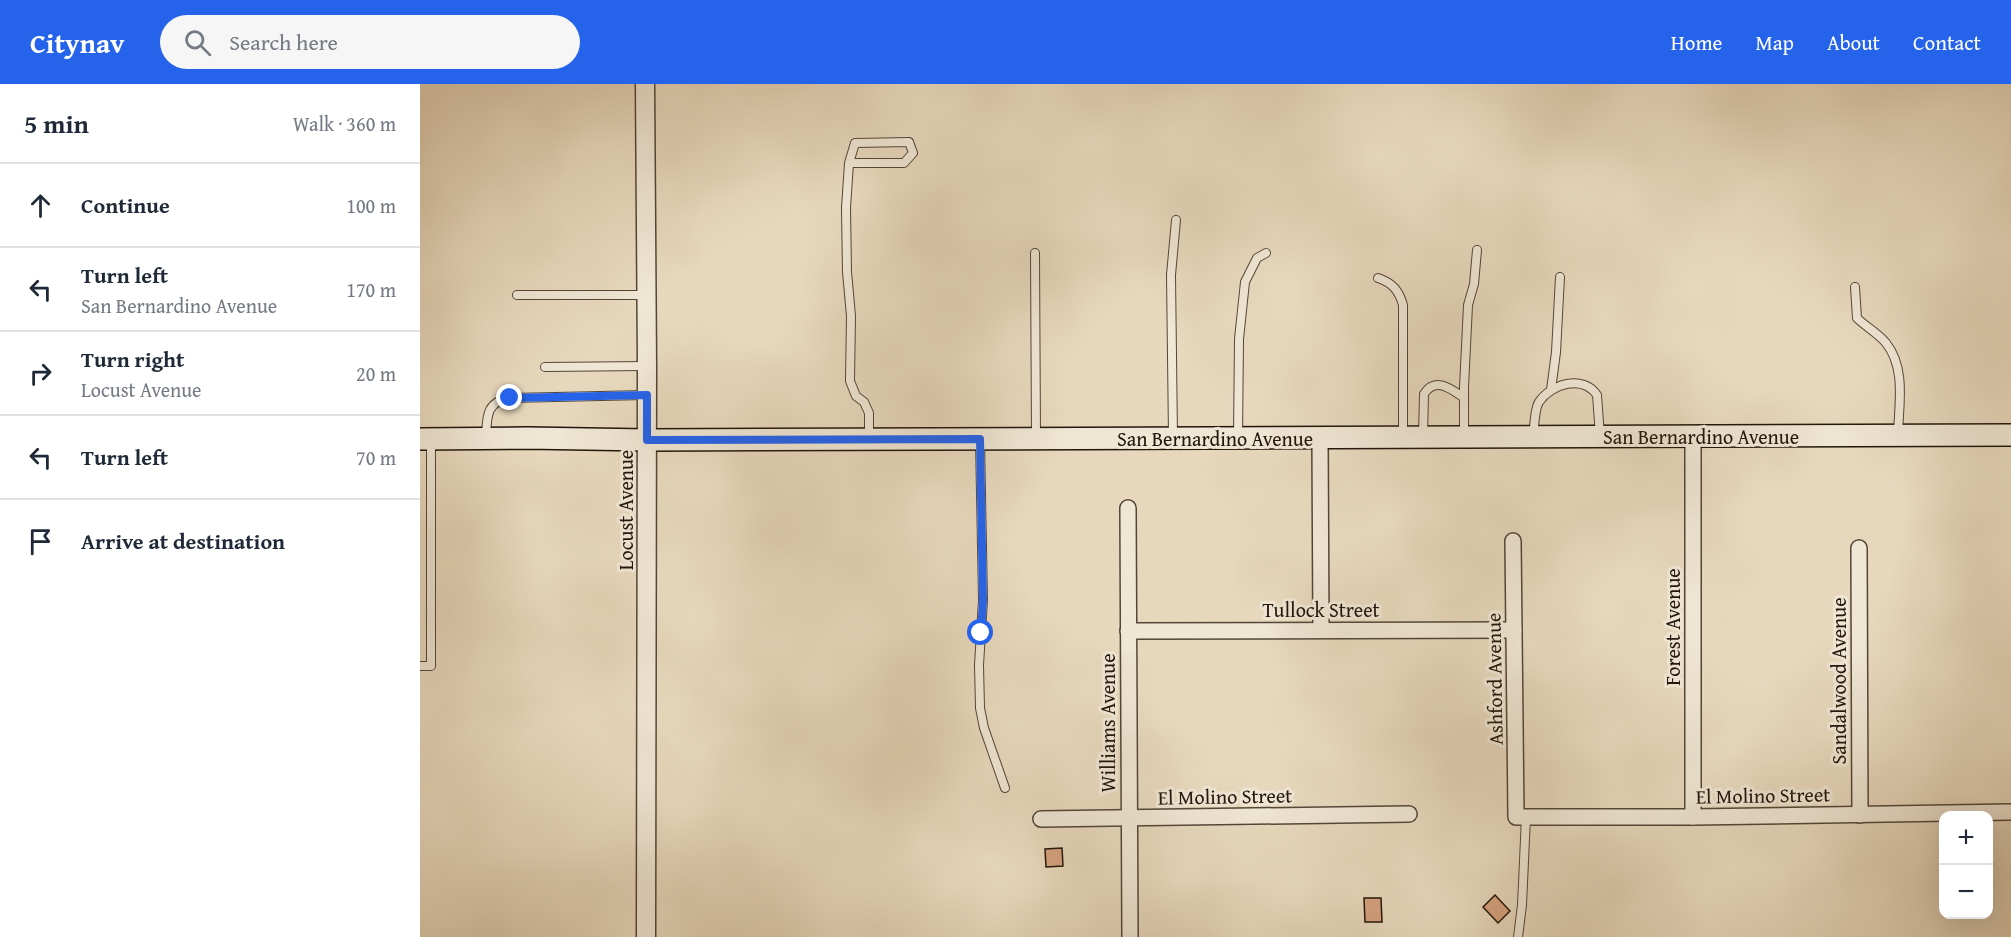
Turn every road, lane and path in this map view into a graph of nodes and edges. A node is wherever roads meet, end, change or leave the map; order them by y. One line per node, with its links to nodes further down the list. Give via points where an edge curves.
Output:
1 (645, 84): 11 (street, Locust Avenue)
2 (849, 163): 2 (lane, via 855,143 909,142 914,153 904,163); 29 (lane, via 846,208 850,381 869,413)
3 (1176, 220): 25 (lane, via 1171,275)
4 (1477, 250): 16 (lane, via 1468,305)
5 (1035, 253): 31 (lane)
6 (1266, 253): 26 (lane, via 1257,258 1245,282 1239,339)
7 (1560, 277): 14 (lane)
8 (1378, 278): 20 (lane, via 1395,288 1402,305)
9 (1855, 287): 19 (lane, via 1857,318 1884,340 1900,371)
10 (517, 295): 11 (lane)
11 (647, 295): 12 (street, Locust Avenue)
12 (647, 366): 13 (lane); 15 (street, Locust Avenue)
13 (545, 367)
14 (1551, 390): 22 (lane, via 1537,405); 23 (lane, via 1568,383 1593,389 1599,400)
15 (647, 395): 24 (lane, via 499,400 487,416); 32 (street, Locust Avenue)
16 (1463, 397): 20 (lane, via 1443,385 1427,388); 21 (lane)
17 (2011, 435): 19 (main road, San Bernardino Avenue)
18 (1694, 436): 19 (main road, San Bernardino Avenue); 23 (main road, San Bernardino Avenue); 47 (street, Forest Avenue)
19 (1898, 436)
20 (1413, 437): 21 (main road, San Bernardino Avenue); 27 (main road, San Bernardino Avenue)
21 (1464, 437): 22 (main road, San Bernardino Avenue)
22 (1533, 437): 23 (main road, San Bernardino Avenue)
23 (1600, 437)
24 (486, 438): 28 (main road, San Bernardino Avenue); 32 (main road, San Bernardino Avenue)
25 (1173, 438): 26 (main road, San Bernardino Avenue); 31 (main road, San Bernardino Avenue)
26 (1238, 438): 27 (main road, San Bernardino Avenue)
27 (1320, 438): 38 (street)
28 (425, 439): 37 (lane)
29 (869, 439): 30 (main road, San Bernardino Avenue); 32 (main road, San Bernardino Avenue)
30 (980, 439): 31 (main road, San Bernardino Avenue); 42 (lane, via 980,708)
31 (1036, 439)
32 (647, 440): 50 (street, Locust Avenue)
33 (1128, 508): 40 (street, Williams Avenue)
34 (1513, 541): 39 (street, Ashford Avenue)
35 (1858, 548): 45 (street, Sandalwood Avenue)
36 (420, 557): 37 (lane)
37 (430, 557): 41 (lane, via 431,666)
38 (1322, 630): 39 (street, Tullock Street); 40 (street, Tullock Street)
39 (1514, 630): 46 (street, Ashford Avenue)
40 (1128, 631): 48 (street, Williams Avenue)
41 (420, 666)
42 (1005, 788)
43 (2011, 812): 45 (street, El Molino Street)
44 (1409, 814): 48 (street, El Molino Street)
45 (1860, 815): 47 (street, El Molino Street)
46 (1521, 817): 47 (street, El Molino Street); 52 (lane, via 1522,905)
47 (1693, 817)
48 (1129, 818): 49 (street, El Molino Street); 51 (street, Williams Avenue)
49 (1041, 819)
50 (646, 937)
51 (1130, 937)
52 (1518, 937)

